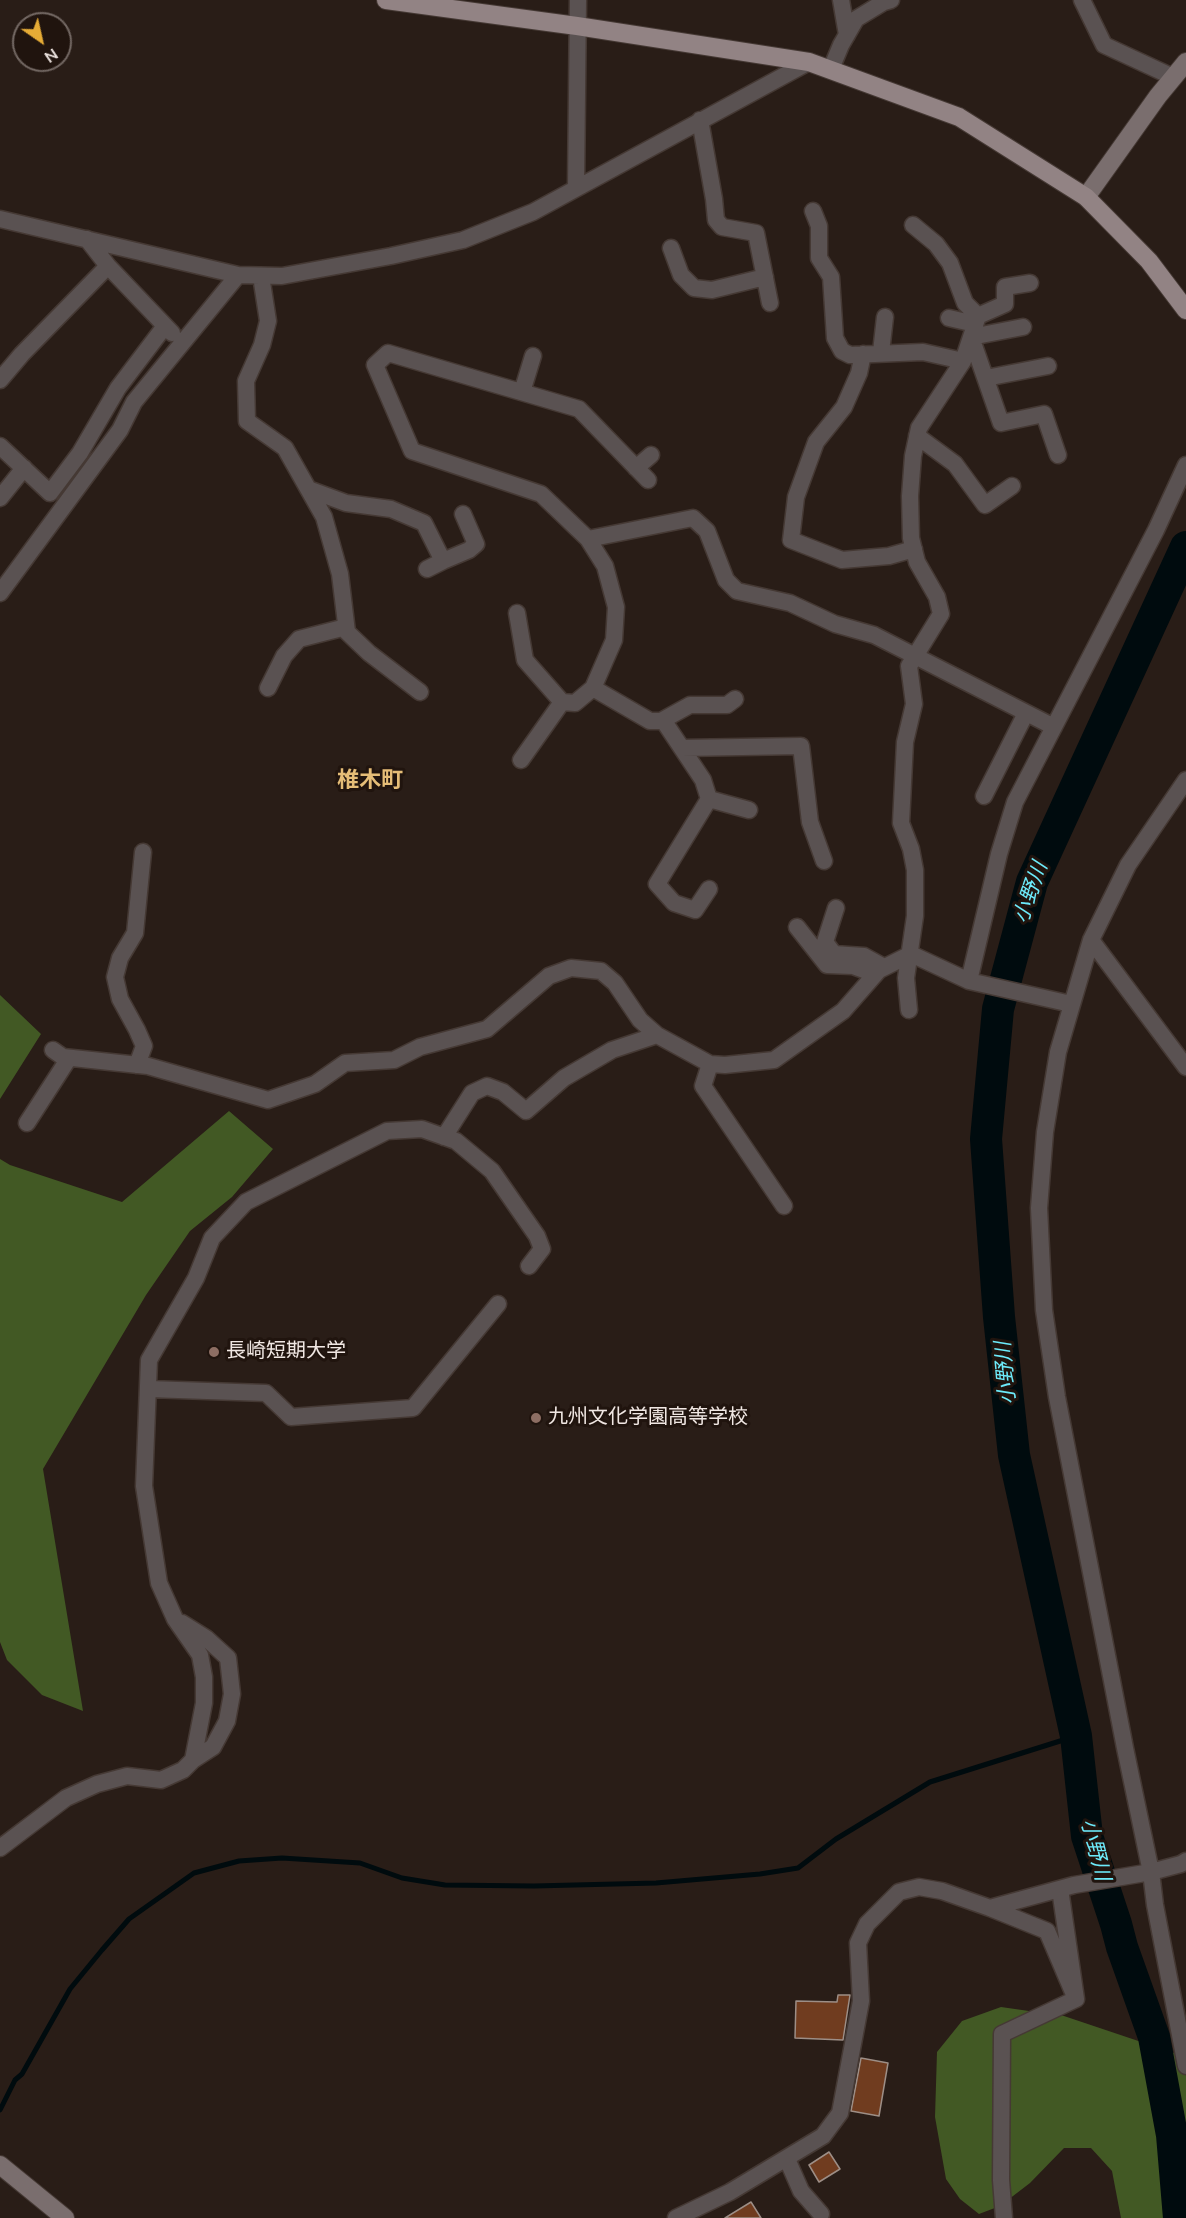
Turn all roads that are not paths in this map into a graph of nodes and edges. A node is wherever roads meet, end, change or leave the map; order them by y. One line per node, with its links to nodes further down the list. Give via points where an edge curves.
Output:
1 (386, 0): 6 (main road)
2 (578, 0): 6 (street)
3 (841, 0): 7 (street)
4 (891, 0): 7 (street, via 856,19)
5 (1082, 0): 11 (street, via 1104,45)
6 (577, 26): 8 (main road); 13 (street)
7 (847, 35): 10 (street)
8 (809, 62): 10 (main road); 12 (street)
9 (1186, 62): 11 (street)
10 (831, 69): 14 (main road, via 959,117)
11 (1173, 77): 14 (street)
12 (700, 120): 13 (street); 23 (street, via 716,220 722,227 756,233)
13 (576, 188): 22 (street, via 533,212 463,240 282,276)
14 (1086, 197): 26 (main road, via 1149,261)
15 (813, 211): 34 (street, via 819,226 819,258 831,277 835,338 842,351)
16 (0, 219): 18 (street)
17 (913, 225): 30 (street, via 936,244 950,263)
18 (87, 239): 20 (street); 21 (street)
19 (670, 248): 23 (street, via 681,275 694,288 712,290)
20 (108, 266): 29 (street); 39 (street)
21 (238, 275): 22 (street); 32 (street)
22 (261, 276): 48 (street, via 268,321 246,381 247,421 285,448)
23 (765, 277): 25 (street)
24 (1030, 283): 30 (street, via 1005,287 1005,304)
25 (771, 303)
26 (1186, 310)
27 (885, 317): 33 (street)
28 (949, 318): 30 (street)
29 (165, 326): 32 (street); 46 (street, via 118,388 80,453 50,493)
30 (975, 326): 31 (street); 36 (street); 38 (street)
31 (1023, 327)
32 (184, 341): 55 (street, via 134,402 120,430)
33 (881, 352): 34 (street); 36 (street, via 923,352)
34 (863, 354): 52 (street, via 844,407 816,442 796,497 791,540 842,560 889,556)
35 (533, 356): 40 (street)
36 (963, 361): 41 (street, via 919,428)
37 (1048, 366): 38 (street)
38 (986, 378): 44 (street, via 1001,423 1044,414)
39 (0, 380)
40 (522, 392): 43 (street, via 579,409 642,474); 51 (street, via 388,353 375,365 412,451 541,494)
41 (918, 436): 47 (street, via 956,464 985,505); 52 (street, via 910,496)
42 (0, 446): 46 (street)
43 (651, 455)
44 (1058, 455)
45 (1186, 465): 66 (street)
46 (24, 468): 49 (street)
47 (1012, 486)
48 (308, 489): 53 (street, via 346,503 391,509 424,523); 57 (street, via 324,517 340,574)
49 (0, 498)
50 (463, 514): 53 (street, via 476,544)
51 (588, 539): 58 (street, via 693,518 707,531 726,580 737,591 790,603 835,624 874,635); 60 (street, via 605,566 616,607 614,640)
52 (914, 549): 58 (street, via 941,614)
53 (443, 561): 54 (street)
54 (427, 569)
55 (0, 593)
56 (517, 613): 63 (street, via 525,660)
57 (346, 627): 59 (street, via 299,639 284,656); 61 (street, via 369,653)
58 (916, 656): 64 (street); 79 (street, via 909,666 914,704 905,742 901,823 915,870)
59 (268, 688)
60 (593, 688): 63 (street, via 575,703); 65 (street, via 650,721)
61 (420, 692)
62 (735, 699): 65 (street, via 727,705 690,705)
63 (562, 702): 68 (street)
64 (1026, 713): 66 (street); 70 (street)
65 (663, 720): 67 (street)
66 (1053, 727): 81 (street, via 1015,802 999,854)
67 (682, 748): 71 (street, via 703,780); 74 (street, via 801,746 810,822)
68 (521, 760)
69 (1186, 780): 78 (street, via 1128,865)
70 (984, 796)
71 (709, 799): 72 (street); 75 (street, via 657,884 674,903 695,910)
72 (749, 810)
73 (143, 852): 88 (street, via 135,933 120,958 115,977 120,999 144,1046)
74 (824, 861)
75 (709, 889)
76 (836, 908): 80 (street, via 825,942 834,954 864,956)
77 (797, 927): 80 (street, via 827,964)
78 (1091, 940): 82 (street); 89 (street)
79 (911, 954): 80 (street); 81 (street); 83 (street, via 906,978)
80 (879, 970): 87 (street, via 843,1011 774,1059)
81 (973, 982): 82 (street)
82 (1066, 1002): 100 (street, via 1045,1132 1039,1208 1044,1310)
83 (909, 1010)
84 (657, 1035): 87 (street); 88 (street, via 601,971 571,968 549,976 487,1029 420,1047 394,1060 345,1063 315,1084 268,1100); 91 (street, via 612,1050 564,1078 526,1111 503,1092 487,1086 472,1093)
85 (53, 1050): 86 (street)
86 (69, 1058): 88 (street); 90 (street)
87 (710, 1064): 92 (street, via 703,1086)
88 (137, 1065)
89 (1186, 1067)
90 (27, 1123)
91 (444, 1137): 93 (street, via 456,1141 492,1171 537,1236 542,1249); 95 (street, via 422,1129 387,1131 246,1202 212,1238 196,1278 149,1360)
92 (784, 1206)
93 (528, 1266)
94 (498, 1304): 95 (street, via 413,1408 291,1417 266,1393)
95 (149, 1389): 96 (street, via 144,1486 159,1583)
96 (175, 1619): 97 (street, via 200,1655 204,1677 204,1703); 97 (street, via 206,1638 228,1658 232,1694 227,1721 213,1747)
97 (193, 1760): 98 (street, via 183,1770 161,1780 127,1776 66,1798)
98 (0, 1848)
99 (1186, 1861): 100 (street)
100 (1146, 1872): 101 (street); 104 (street)
101 (1067, 1887): 102 (street); 103 (street)
102 (990, 1908): 103 (street, via 1047,1931); 105 (street, via 919,1887 900,1893 867,1924 858,1943 861,2001 840,2113 824,2136)
103 (1076, 1999): 110 (street, via 1002,2034 1000,2180)
104 (1186, 2066)
105 (787, 2159): 107 (street, via 801,2191); 109 (street)
106 (0, 2165): 108 (street)
107 (821, 2214)
108 (65, 2218)
109 (676, 2218)
110 (1004, 2218)

